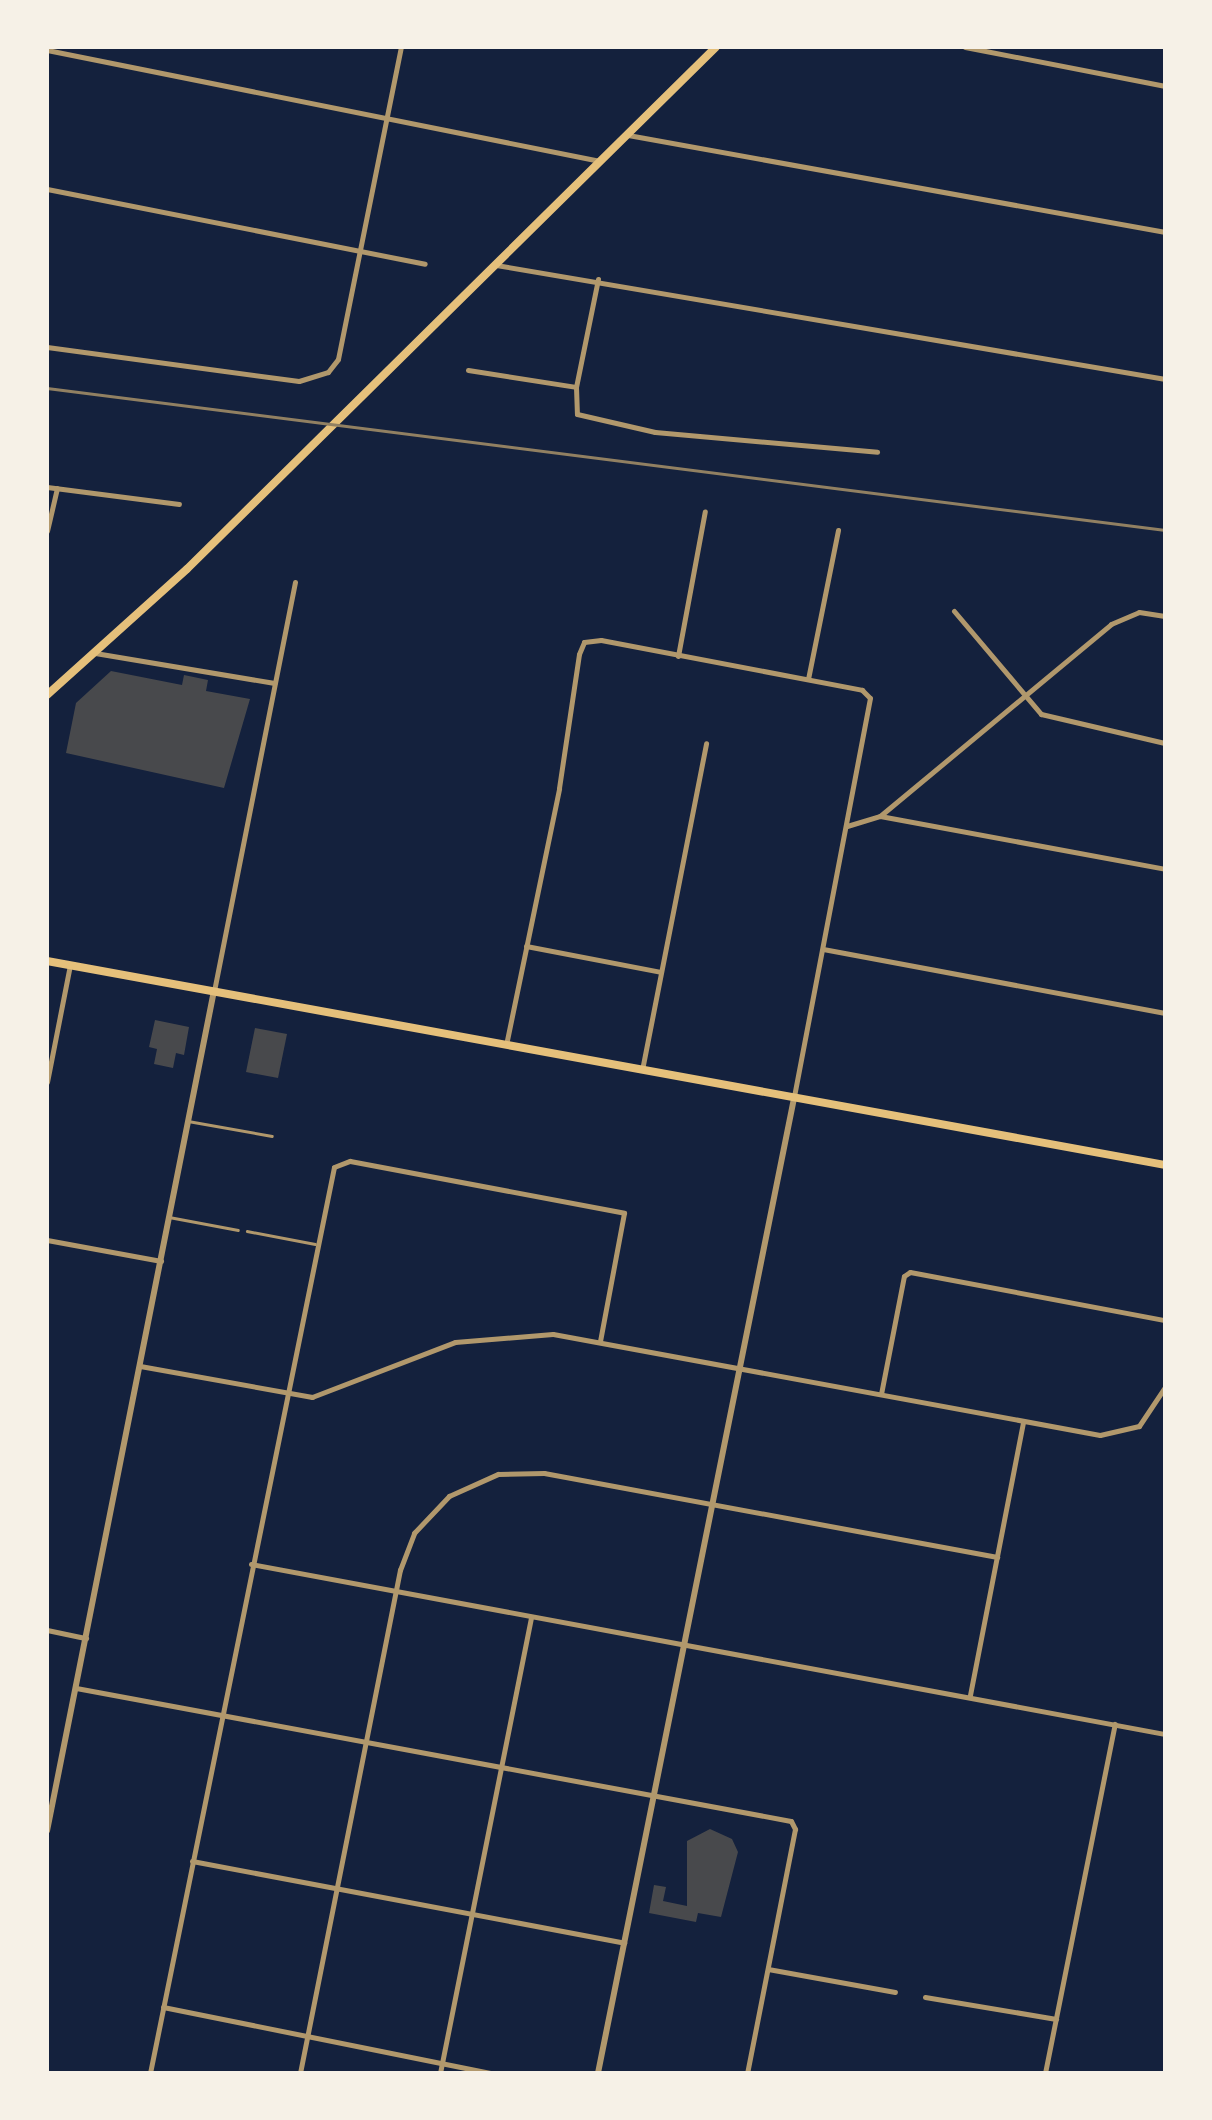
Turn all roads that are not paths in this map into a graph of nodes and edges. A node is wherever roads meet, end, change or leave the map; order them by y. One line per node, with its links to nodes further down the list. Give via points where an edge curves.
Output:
1 (401, 47): 6 (street)
2 (716, 47): 7 (main road)
3 (965, 47): 5 (street)
4 (48, 51): 6 (street)
5 (1165, 86)
6 (387, 117): 8 (street); 11 (street)
7 (628, 135): 8 (main road); 10 (street)
8 (601, 161): 13 (main road)
9 (47, 189): 11 (street)
10 (1165, 232)
11 (358, 251): 12 (street); 15 (street, via 338,359 323,376 299,381)
12 (425, 264)
13 (496, 265): 14 (street); 29 (main road)
14 (598, 279): 17 (street); 18 (street)
15 (47, 347)
16 (468, 370): 18 (street)
17 (1165, 379)
18 (576, 387): 19 (street, via 577,414 654,432)
19 (877, 452)
20 (47, 487): 21 (street)
21 (57, 488): 22 (street); 25 (street)
22 (179, 504)
23 (705, 511): 30 (street)
24 (838, 530): 31 (street)
25 (47, 531)
26 (295, 582): 32 (street)
27 (954, 611): 34 (street)
28 (1165, 616): 34 (street, via 1121,617)
29 (95, 653): 32 (street); 33 (main road)
30 (678, 656): 31 (street); 40 (street, via 594,639 582,644)
31 (808, 679): 38 (street, via 864,691 871,708)
32 (275, 683): 45 (street)
33 (47, 695)
34 (1025, 696): 36 (street, via 1060,723); 37 (street)
35 (706, 743): 44 (street)
36 (1165, 743)
37 (880, 817): 38 (street); 39 (street)
38 (847, 826): 41 (street)
39 (1165, 869)
40 (526, 946): 44 (street); 47 (street)
41 (822, 949): 46 (street); 50 (street)
42 (47, 961): 43 (main road)
43 (70, 965): 45 (main road); 49 (street)
44 (661, 972): 48 (street)
45 (214, 991): 47 (main road); 51 (street)
46 (1165, 1013)
47 (506, 1045): 48 (main road)
48 (642, 1070): 50 (main road)
49 (47, 1082)
50 (794, 1098): 53 (main road); 63 (street)
51 (188, 1121): 52 (lane); 54 (street)
52 (272, 1136)
53 (1165, 1166)
54 (169, 1217): 55 (lane); 59 (street)
55 (238, 1230)
56 (247, 1231): 58 (lane)
57 (47, 1240): 59 (street)
58 (315, 1244): 61 (street, via 334,1167 350,1161 624,1213); 65 (street)
59 (161, 1261): 62 (street)
60 (1165, 1320): 66 (street, via 916,1272 904,1276)
61 (600, 1341): 63 (street); 65 (street, via 540,1334 478,1338 328,1393)
62 (140, 1366): 65 (street); 74 (street)
63 (739, 1367): 66 (street); 68 (street)
64 (1165, 1387): 67 (street, via 1148,1418 1115,1435)
65 (285, 1393): 70 (street)
66 (881, 1394): 67 (street)
67 (1023, 1422): 69 (street)
68 (711, 1505): 69 (street); 71 (street, via 544,1473 484,1477 424,1518 406,1552); 75 (street)
69 (997, 1557): 77 (street)
70 (251, 1563): 71 (street); 78 (street)
71 (396, 1591): 72 (street); 81 (street)
72 (531, 1617): 75 (street); 82 (street)
73 (47, 1630): 74 (street)
74 (86, 1638): 76 (street)
75 (684, 1645): 77 (street); 83 (street)
76 (76, 1688): 78 (street); 84 (street)
77 (970, 1695): 79 (street)
78 (220, 1716): 81 (street); 86 (street)
79 (1115, 1724): 80 (street); 94 (street)
80 (1165, 1734)
81 (365, 1741): 82 (street); 87 (street)
82 (501, 1766): 83 (street); 88 (street)
83 (653, 1795): 89 (street); 90 (street, via 791,1821 795,1829)
84 (50, 1806): 85 (street)
85 (47, 1831)
86 (192, 1861): 87 (street); 93 (street)
87 (336, 1889): 88 (street); 95 (street)
88 (472, 1915): 89 (street); 96 (street)
89 (624, 1943): 101 (street)
90 (768, 1969): 91 (street); 102 (street)
91 (895, 1992)
92 (925, 1997): 94 (street)
93 (163, 2007): 95 (street); 97 (street)
94 (1056, 2019): 103 (street)
95 (306, 2038): 96 (street); 98 (street)
96 (442, 2064): 99 (street); 100 (street)
97 (150, 2073)
98 (300, 2073)
99 (440, 2073)
100 (491, 2073)
101 (598, 2073)
102 (747, 2073)
103 (1045, 2073)

